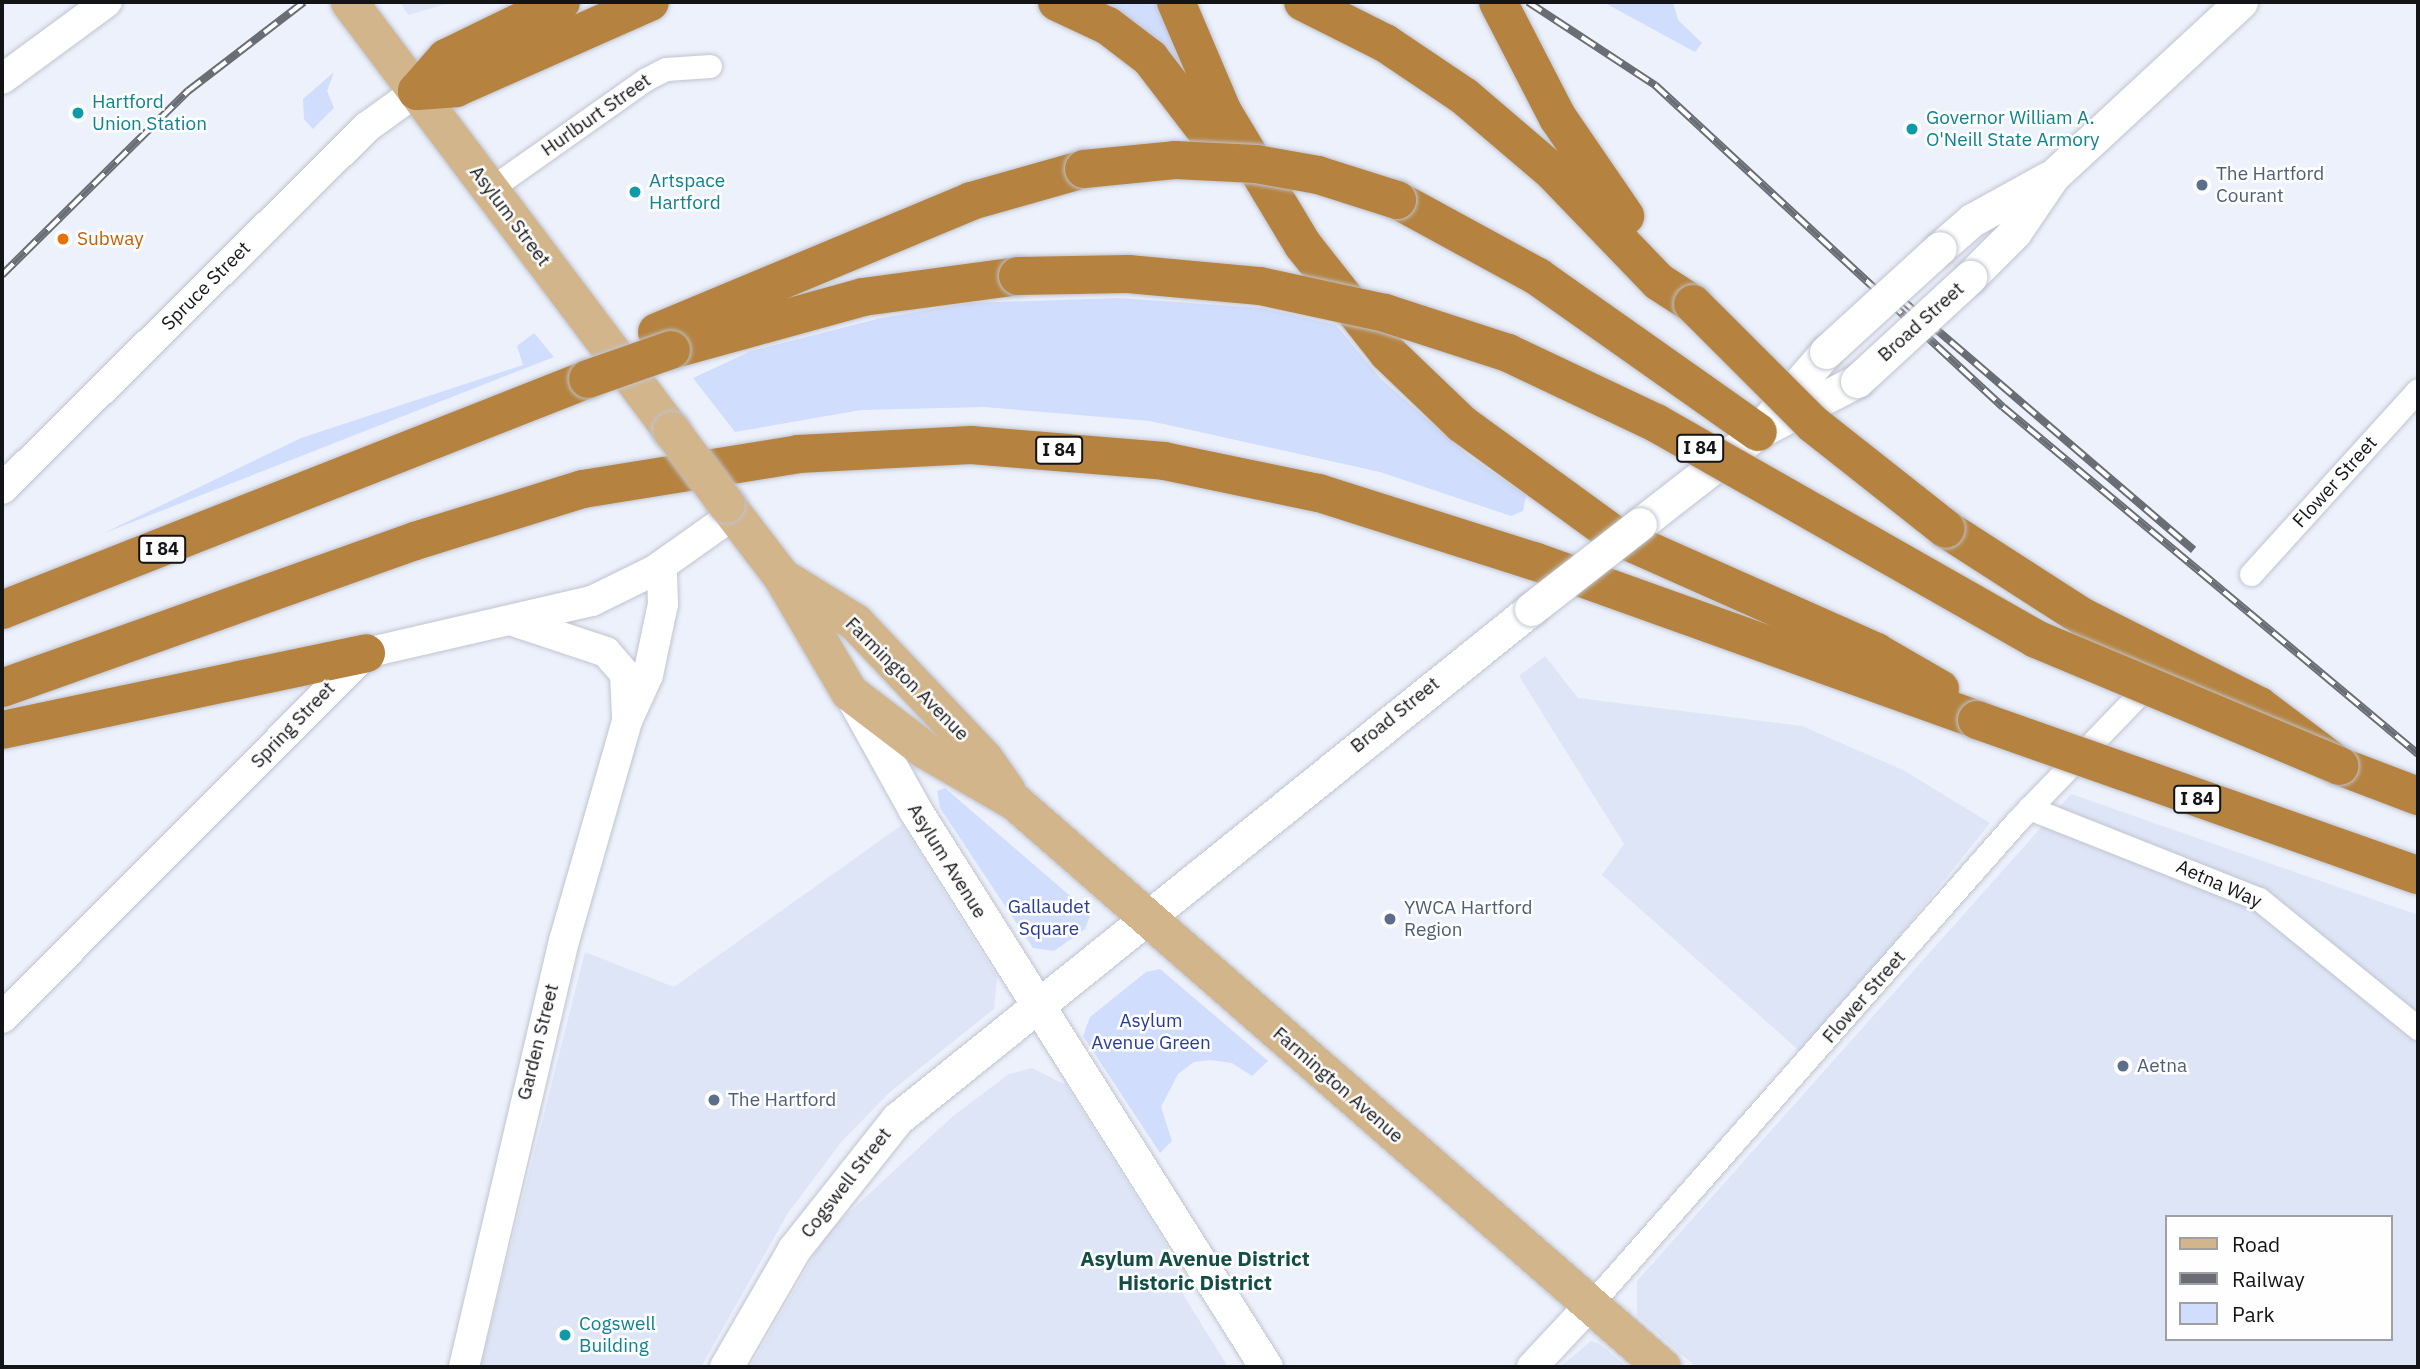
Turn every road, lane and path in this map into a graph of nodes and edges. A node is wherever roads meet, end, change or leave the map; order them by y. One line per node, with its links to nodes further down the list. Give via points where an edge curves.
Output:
1 (107, 2): 11 (street)
2 (349, 2): 12 (main road, Asylum Street)
3 (561, 2): 12 (highway, via 446,58)
4 (650, 2): 12 (highway, via 456,88)
5 (1057, 2): 15 (highway, via 1108,26 1159,66 1266,211)
6 (1176, 2): 15 (highway, via 1236,138)
7 (1303, 2): 16 (highway, via 1377,38 1473,103 1554,173 1659,282)
8 (1498, 2): 16 (highway, via 1570,138)
9 (2241, 2): 13 (main road, Broad Street)
10 (710, 66): 14 (street, Hurlburt Street, via 666,69 646,79)
11 (2, 79)
12 (416, 91): 14 (main road, Asylum Street); 21 (street, Spruce Street, via 366,127)
13 (2053, 176): 20 (main road, Broad Street, bridge, via 1972,220 1826,352); 20 (main road, Broad Street, bridge, via 2015,232 1857,381)
14 (491, 189): 19 (main road, Asylum Street)
15 (1321, 270): 32 (highway, via 1426,391 1571,509 1684,571 1896,663)
16 (1693, 304): 35 (highway, bridge, via 1813,424 1946,529 2081,616 2259,706)
17 (664, 341): 20 (highway, bridge, via 971,201 1084,169 1175,160 1256,164 1329,177 1397,200 1538,277); 26 (highway, I 84, bridge, via 588,380); 35 (highway, I 84, bridge, via 863,297 1018,276 1128,274 1260,286 1394,316 1508,353 1656,423 2036,639)
18 (2418, 390): 24 (street, Flower Street)
19 (671, 430): 22 (main road, Asylum Avenue, bridge)
20 (1758, 432): 40 (main road, Broad Street, bridge)
21 (2, 489)
22 (730, 509): 23 (street); 25 (main road, Asylum Avenue)
23 (662, 566): 27 (street, via 592,601); 33 (street, Garden Street, via 658,631 644,689)
24 (2251, 574)
25 (780, 576): 30 (main road, Asylum Avenue); 37 (main road, Farmington Avenue, via 855,622 984,758)
26 (2, 610)
27 (516, 622): 28 (street); 33 (street, Garden Street, via 590,643 612,657 626,679)
28 (366, 653): 34 (highway); 42 (street, Spring Street)
29 (2, 688): 32 (highway, I 84, via 466,524 602,485 818,451 992,446 1164,461 1319,494 1534,561)
30 (849, 692): 37 (main road, Farmington Avenue, via 925,750); 41 (main road, Asylum Avenue)
31 (2141, 692): 38 (street, Flower Street)
32 (1977, 720): 39 (highway, I 84, bridge)
33 (627, 721): 45 (street, Garden Street, via 550,992)
34 (2, 730)
35 (2339, 766): 36 (highway, I 84)
36 (2418, 796)
37 (1015, 802): 40 (main road, Farmington Avenue)
38 (2029, 808): 43 (street, Aetna Way, via 2259,899); 44 (street, Flower Street)
39 (2418, 875)
40 (1147, 919): 41 (main road, Broad Street); 44 (main road, Farmington Avenue)
41 (1039, 1007): 46 (main road, Cogswell Street, via 941,1080 874,1141 794,1249); 47 (main road, Asylum Avenue)
42 (2, 1018)
43 (2418, 1028)
44 (1590, 1305): 48 (street); 49 (main road, Farmington Avenue)
45 (464, 1367)
46 (726, 1367)
47 (1265, 1367)
48 (1532, 1367)
49 (1662, 1367)

